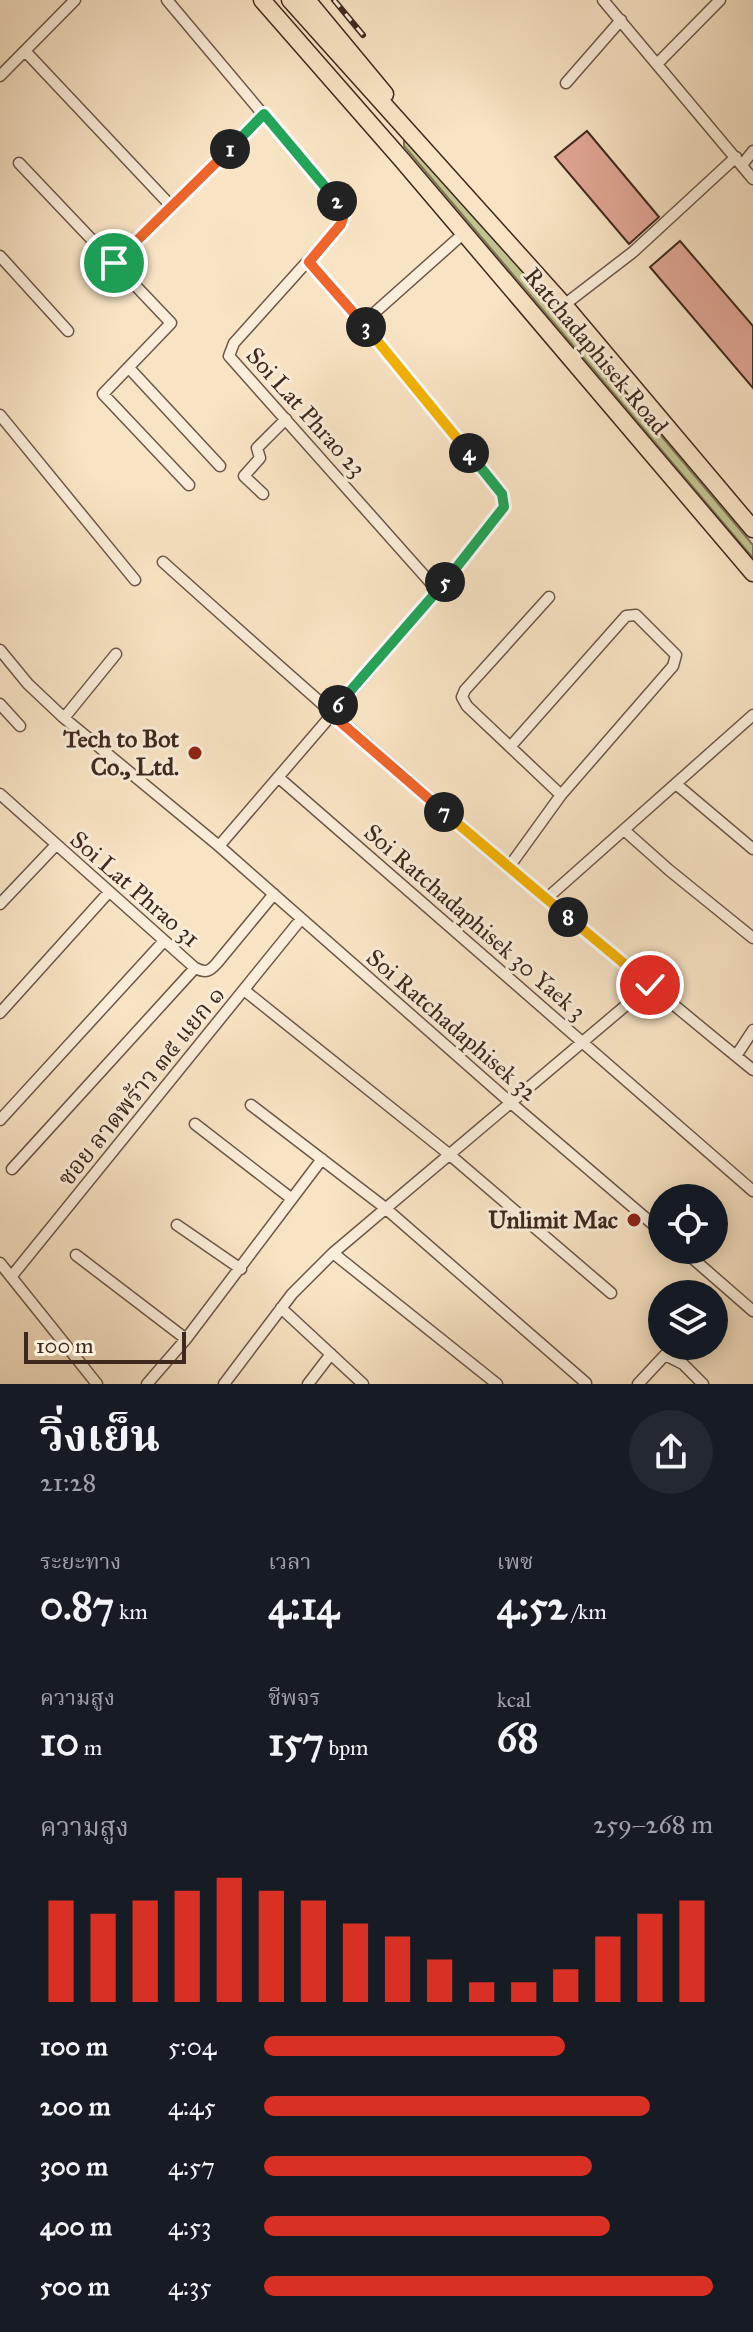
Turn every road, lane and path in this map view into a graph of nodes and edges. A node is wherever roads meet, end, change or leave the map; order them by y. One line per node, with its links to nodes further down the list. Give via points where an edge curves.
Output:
1 (75, 0): 11 (street)
2 (167, 0): 15 (street, Soi Lat Phrao 23)
3 (262, 0): 18 (main road, Ratchadaphisek Road)
4 (275, 0): 10 (main road, Ratchadaphisek Road)
5 (290, 0): 10 (main road, Ratchadaphisek Road)
6 (307, 0): 16 (main road, Ratchadaphisek Road)
7 (603, 0): 9 (street)
8 (720, 0): 12 (street)
9 (621, 20): 12 (street); 14 (street)
10 (310, 33): 16 (main road, Ratchadaphisek Road); 18 (main road, Ratchadaphisek Road)
11 (25, 51): 13 (street); 22 (street)
12 (658, 63): 19 (street)
13 (0, 76)
14 (566, 83)
15 (264, 114): 22 (street); 25 (street, Soi Lat Phrao 23, via 344,215)
16 (421, 143): 27 (main road, Ratchadaphisek Road)
17 (753, 151): 19 (street)
18 (402, 160): 23 (main road, Ratchadaphisek Road)
19 (739, 161): 21 (street); 27 (street)
20 (19, 163): 26 (street)
21 (753, 179)
22 (172, 207): 26 (street)
23 (464, 233): 28 (street); 38 (main road, Ratchadaphisek Road)
24 (1, 259): 29 (street)
25 (309, 262): 28 (street); 32 (street, Soi Lat Phrao 23, via 234,343 229,356)
26 (114, 263): 30 (street, via 171,323)
27 (564, 305): 36 (main road, Ratchadaphisek Road)
28 (363, 323): 40 (street, via 504,501)
29 (68, 331)
30 (129, 368): 33 (street); 34 (street, via 103,394)
31 (0, 415): 39 (street)
32 (286, 419): 35 (street, via 257,448 260,458 244,476); 40 (street, Soi Lat Phrao 23)
33 (220, 466)
34 (189, 485)
35 (263, 494)
36 (753, 529)
37 (163, 562): 45 (street)
38 (753, 573)
39 (135, 580)
40 (438, 591): 45 (street)
41 (549, 597): 49 (street, via 462,697)
42 (0, 650): 47 (street, Soi Ratchadaphisek 32)
43 (116, 654): 47 (street)
44 (0, 704): 48 (street)
45 (330, 713): 50 (street); 58 (street)
46 (753, 715): 51 (street)
47 (64, 718): 56 (street, Soi Ratchadaphisek 32)
48 (20, 726)
49 (510, 747): 52 (street); 52 (street, via 626,616 636,615 644,622 676,660)
50 (278, 777): 56 (street); 71 (street, Soi Ratchadaphisek 30 Yaek 3)
51 (676, 784): 54 (street); 57 (street)
52 (561, 795): 58 (street)
53 (1, 797): 55 (street, Soi Lat Phrao 31)
54 (624, 830): 61 (street); 64 (street)
55 (55, 846): 59 (street, Soi Lat Phrao 31); 62 (street)
56 (219, 846): 60 (street, Soi Ratchadaphisek 32)
57 (753, 849)
58 (509, 867): 61 (street)
59 (109, 892): 65 (street, Soi Lat Phrao 31); 69 (street)
60 (274, 894): 63 (street, Soi Ratchadaphisek 32); 66 (street, Soi Lat Phrao 31, via 209,971)
61 (546, 899): 67 (street)
62 (0, 904)
63 (301, 919): 68 (street, ซอย ลาดพร้าว ๓๕ แยก ๑); 74 (street, Soi Ratchadaphisek 32)
64 (753, 938)
65 (164, 941): 66 (street, Soi Lat Phrao 31); 76 (street)
66 (195, 968): 80 (street)
67 (650, 985): 71 (street); 72 (street)
68 (244, 990): 78 (street); 91 (street, ซอย ลาดพร้าว ๓๕ แยก ๑)
69 (0, 1013)
70 (753, 1030): 72 (street)
71 (582, 1043): 74 (street); 81 (street, Soi Ratchadaphisek 30 Yaek 3)
72 (736, 1056): 73 (street)
73 (753, 1070)
74 (511, 1103): 78 (street); 84 (street, Soi Ratchadaphisek 32)
75 (251, 1105): 79 (street)
76 (0, 1120)
77 (195, 1124): 82 (street)
78 (450, 1155): 83 (street); 92 (street)
79 (322, 1159): 82 (street); 83 (street)
80 (12, 1169)
81 (753, 1191)
82 (292, 1199): 90 (street)
83 (384, 1207): 86 (street); 97 (street)
84 (648, 1220)
85 (177, 1225): 90 (street)
86 (333, 1253): 93 (street); 103 (street)
87 (76, 1255): 95 (street)
88 (0, 1263): 91 (street)
89 (699, 1264): 94 (street)
90 (241, 1269): 95 (street)
91 (11, 1277): 98 (street)
92 (611, 1293)
93 (281, 1308): 96 (street); 100 (street)
94 (753, 1311)
95 (186, 1339): 99 (street)
96 (331, 1354): 101 (street); 102 (street)
97 (586, 1383)
98 (97, 1384)
99 (147, 1384)
100 (224, 1384)
101 (308, 1384)
102 (363, 1384)
103 (497, 1384)
104 (638, 1384): 105 (street, via 665,1355)
105 (703, 1384)

